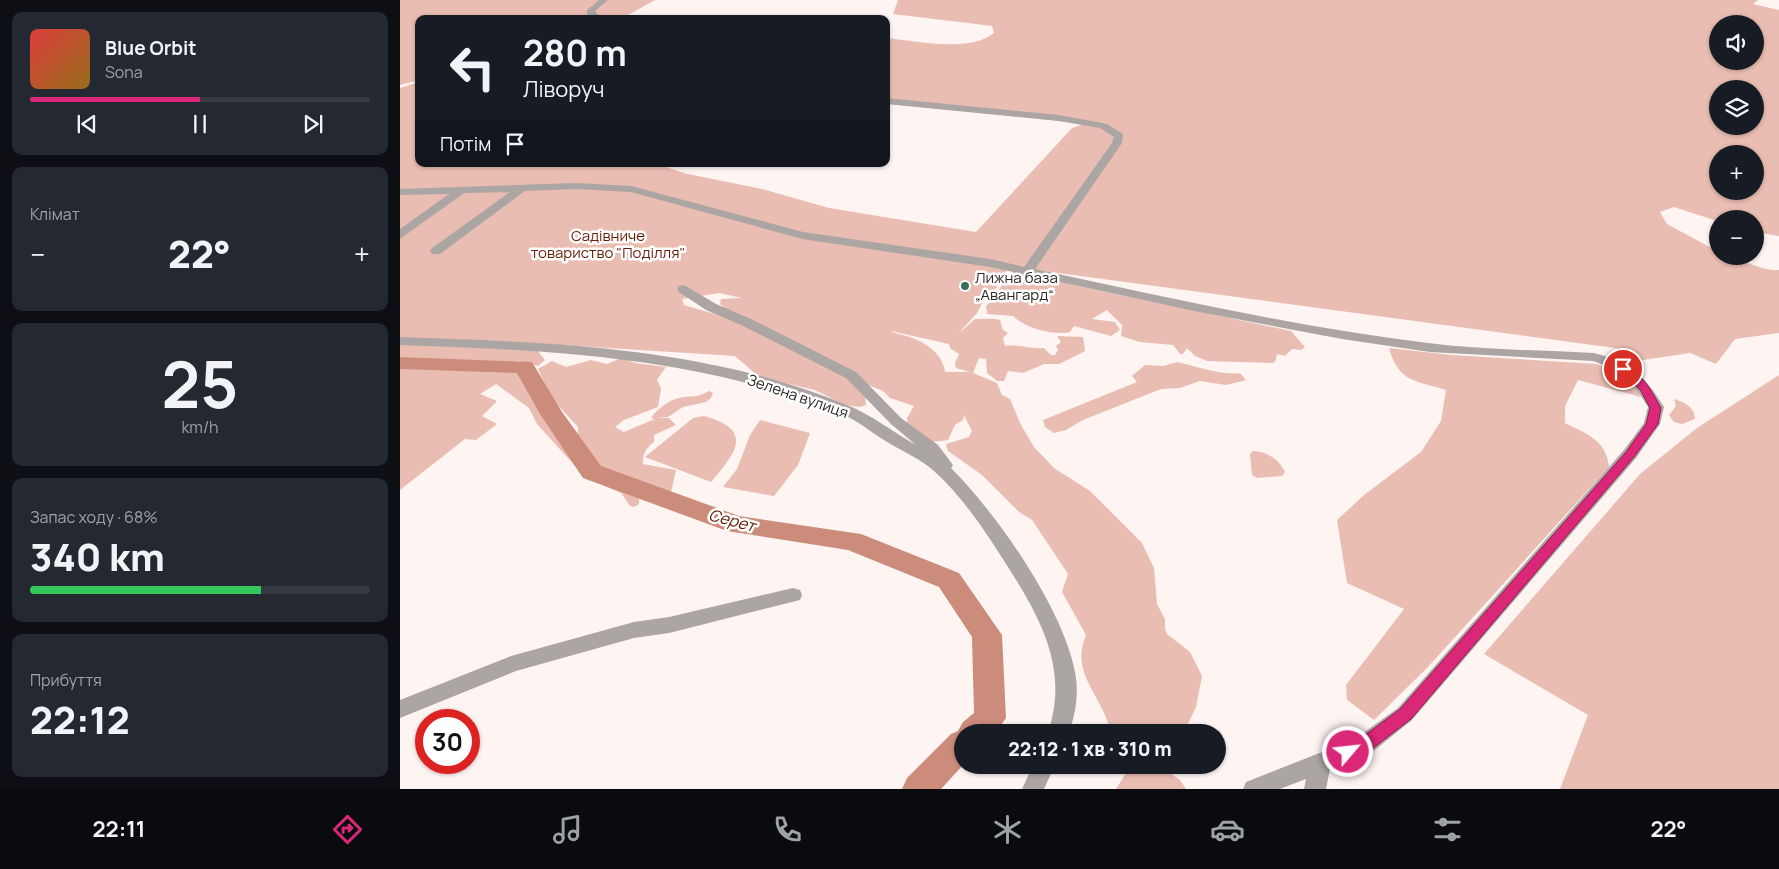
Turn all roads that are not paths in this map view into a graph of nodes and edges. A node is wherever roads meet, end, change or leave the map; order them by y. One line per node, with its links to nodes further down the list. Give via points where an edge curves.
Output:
1 (604, 0): 2 (street, via 591,10)
2 (592, 15)
3 (890, 101): 9 (street, via 1059,118 1103,126 1119,136 1117,144)
4 (522, 188): 5 (street); 8 (street); 9 (street, via 630,189 802,235)
5 (461, 190): 6 (street); 7 (street)
6 (400, 192)
7 (400, 235)
8 (436, 251)
9 (1028, 270): 16 (street, via 1199,308 1385,342 1488,352 1594,357 1614,363 1633,375 1646,390 1656,408 1652,424 1630,454 1405,714 1363,746)
10 (684, 289): 12 (street, via 711,307 851,375 896,421 941,458)
11 (400, 341): 12 (street, Зелена вулиця, via 592,350 744,377 809,396 852,413 941,467)
12 (952, 480): 15 (street, Зелена вулиця, via 1036,596 1052,629 1066,684 1066,705)
13 (793, 596): 14 (street, via 570,647 511,664)
14 (400, 709)
15 (1061, 724)
16 (1320, 764): 19 (street); 20 (street)
17 (1040, 774): 18 (street)
18 (1033, 789)
19 (1254, 789)
20 (1315, 789)

